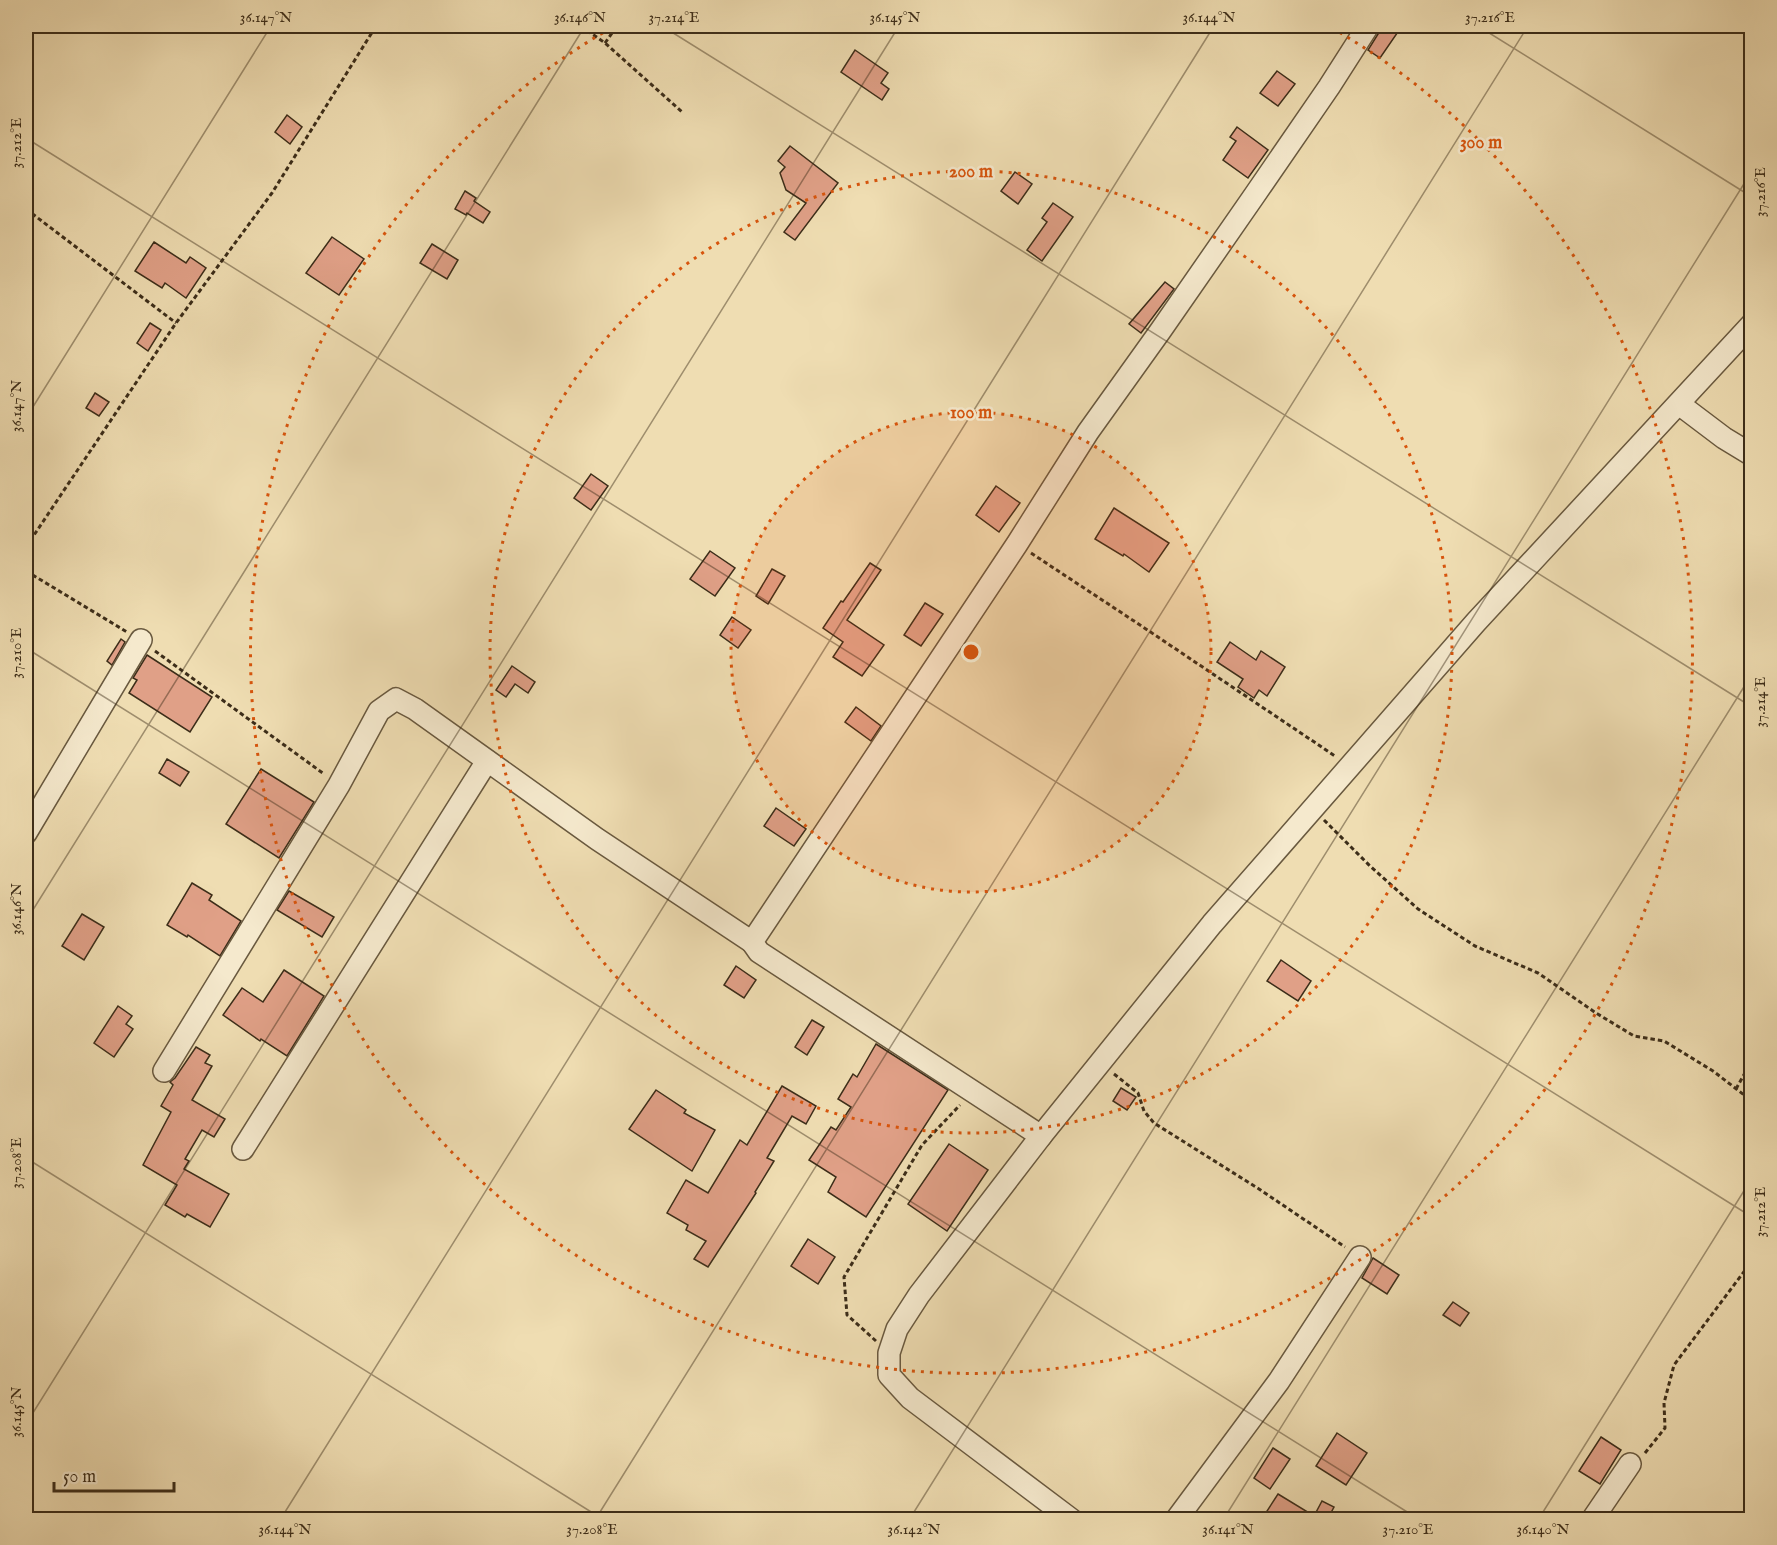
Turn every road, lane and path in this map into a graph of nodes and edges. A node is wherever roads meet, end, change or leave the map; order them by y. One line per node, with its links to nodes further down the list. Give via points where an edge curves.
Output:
1 (376, 26): 8 (path, via 272,193)
2 (581, 26): 5 (path)
3 (617, 26): 5 (path)
4 (1368, 26): 12 (street, via 1088,432)
5 (605, 43): 6 (path)
6 (682, 112)
7 (26, 209): 8 (path)
8 (176, 322): 13 (path)
9 (1752, 324): 10 (street)
10 (1679, 404): 11 (street); 17 (street, via 1476,622)
11 (1752, 455)
12 (1017, 544): 17 (path); 21 (street)
13 (26, 547)
14 (26, 571): 15 (path)
15 (141, 640): 18 (path); 20 (street)
16 (487, 761): 18 (street, via 396,699 379,711); 21 (street); 29 (street)
17 (1350, 766): 19 (street)
18 (339, 785): 24 (street)
19 (1312, 808): 23 (street, via 1212,924); 26 (path, via 1418,909 1475,946 1538,973 1634,1036 1664,1041)
20 (26, 833)
21 (752, 942): 25 (street, via 759,952)
22 (1752, 1060): 26 (path)
23 (1101, 1063): 28 (street); 30 (path, via 1138,1094 1154,1124)
24 (164, 1071)
25 (968, 1087): 28 (street); 32 (path, via 958,1108 922,1145 844,1277 848,1315)
26 (1736, 1089): 27 (path)
27 (1752, 1101)
28 (1041, 1136): 32 (street, via 919,1295 897,1329)
29 (243, 1149)
30 (1360, 1257): 35 (street, via 1280,1381)
31 (1752, 1261): 33 (path, via 1674,1365 1664,1403 1665,1428 1646,1452)
32 (889, 1353): 34 (street, via 889,1376 910,1398)
33 (1630, 1464): 36 (street)
34 (1072, 1520)
35 (1176, 1520)
36 (1592, 1520)

